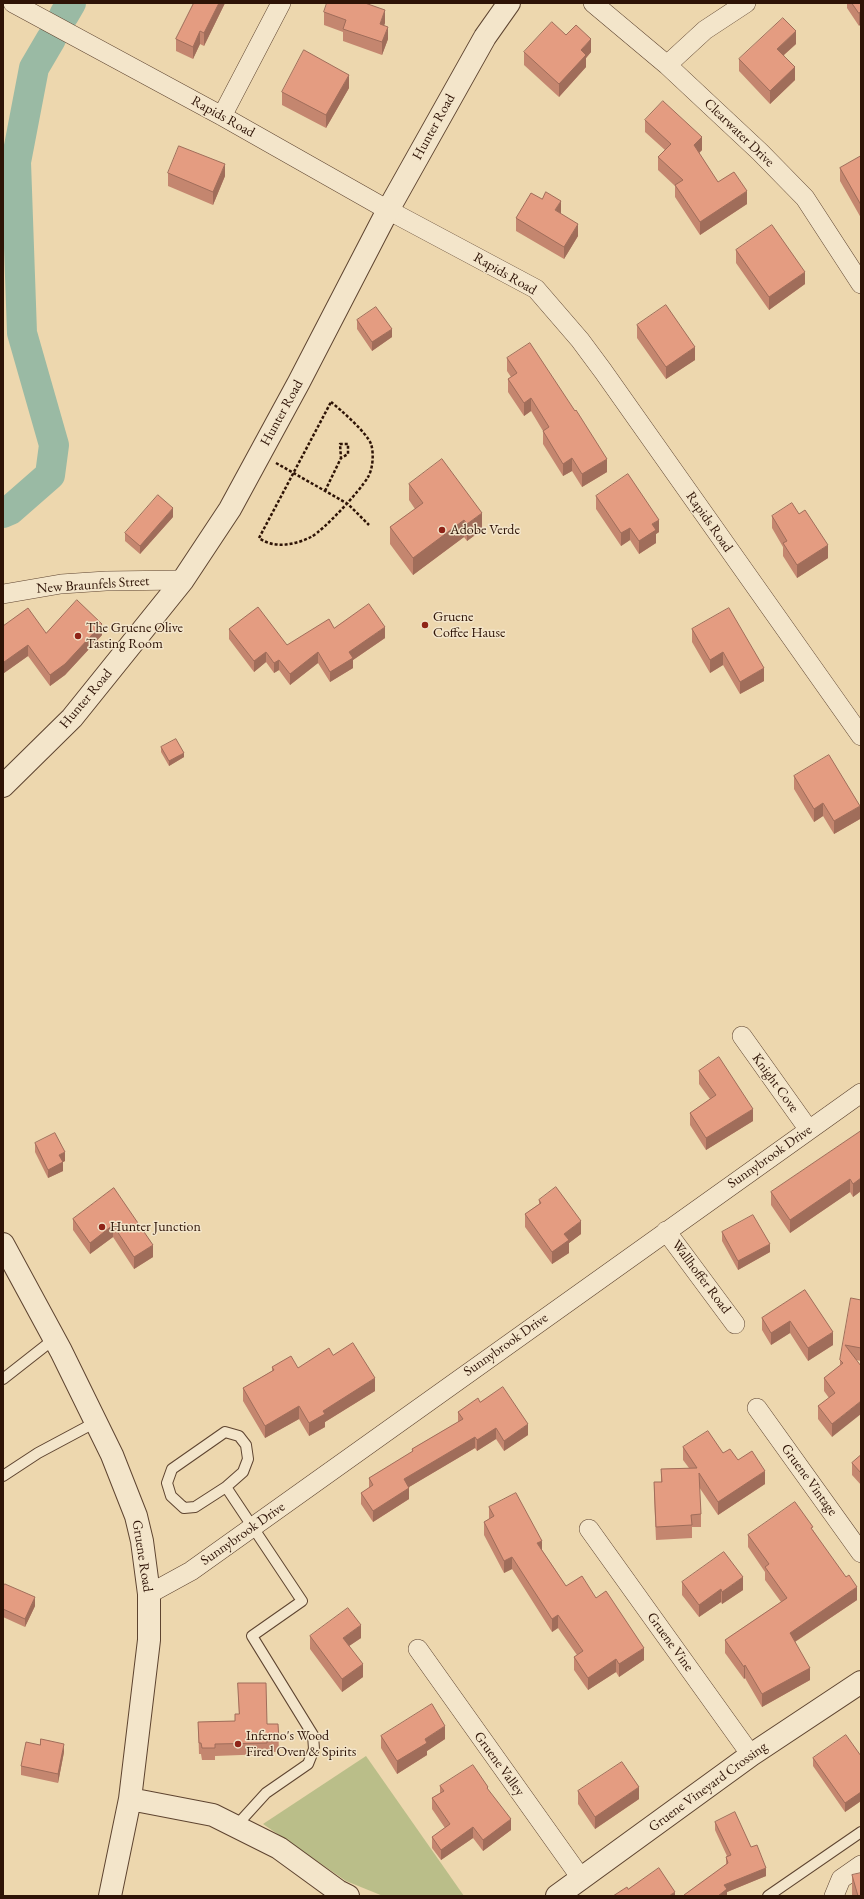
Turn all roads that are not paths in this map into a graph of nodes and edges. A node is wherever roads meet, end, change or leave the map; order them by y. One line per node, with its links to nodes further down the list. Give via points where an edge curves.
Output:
1 (13, 3): 7 (street, Rapids Road)
2 (281, 3): 7 (street)
3 (509, 3): 8 (street, Hunter Road, via 485,38)
4 (593, 3): 6 (street, Clearwater Drive)
5 (746, 3): 6 (street, via 705,30)
6 (667, 65): 9 (street, Clearwater Drive, via 805,198)
7 (222, 116): 8 (street, Rapids Road)
8 (388, 210): 10 (street, Hunter Road, via 230,510); 12 (street, Rapids Road, via 536,289 603,371)
9 (861, 284)
10 (184, 580): 11 (street, New Braunfels Street, via 61,584); 13 (street, Hunter Road, via 72,718)
11 (3, 594)
12 (861, 736)
13 (3, 786)
14 (742, 1036): 16 (street, Knight Cove)
15 (861, 1093): 16 (street, Sunnybrook Drive)
16 (809, 1130): 17 (street, Sunnybrook Drive)
17 (666, 1231): 19 (street, Wallhoffer Road); 26 (street, Sunnybrook Drive)
18 (3, 1244): 20 (street, Gruene Road)
19 (735, 1324)
20 (54, 1338): 21 (lane); 23 (street, Gruene Road)
21 (3, 1379)
22 (757, 1408): 28 (street, Gruene Vintage)
23 (96, 1422): 24 (lane, via 38,1453); 29 (street, Gruene Road, via 136,1516)
24 (3, 1476)
25 (226, 1487): 25 (lane, via 195,1507 184,1508 171,1496 167,1483 172,1469 225,1432 239,1436 246,1444 248,1459 243,1472); 26 (lane)
26 (253, 1526): 29 (street, Sunnybrook Drive, via 190,1571); 34 (lane, via 302,1601 252,1636 313,1735 314,1749 308,1764 266,1793)
27 (589, 1529): 32 (street, Gruene Vine)
28 (861, 1553)
29 (149, 1594): 33 (street, Gruene Road, via 149,1640)
30 (418, 1649): 37 (street, Gruene Valley)
31 (861, 1682): 32 (street, Gruene Vineyard Crossing)
32 (751, 1755): 37 (street, Gruene Vineyard Crossing)
33 (130, 1798): 34 (street, via 213,1815); 38 (street, Gruene Road)
34 (236, 1826): 39 (street, via 279,1848)
35 (861, 1832): 41 (lane)
36 (861, 1865): 42 (street, via 841,1879)
37 (581, 1878): 40 (street, Gruene Vineyard Crossing)
38 (110, 1896)
39 (348, 1896)
40 (557, 1896)
41 (768, 1896)
42 (834, 1896)

